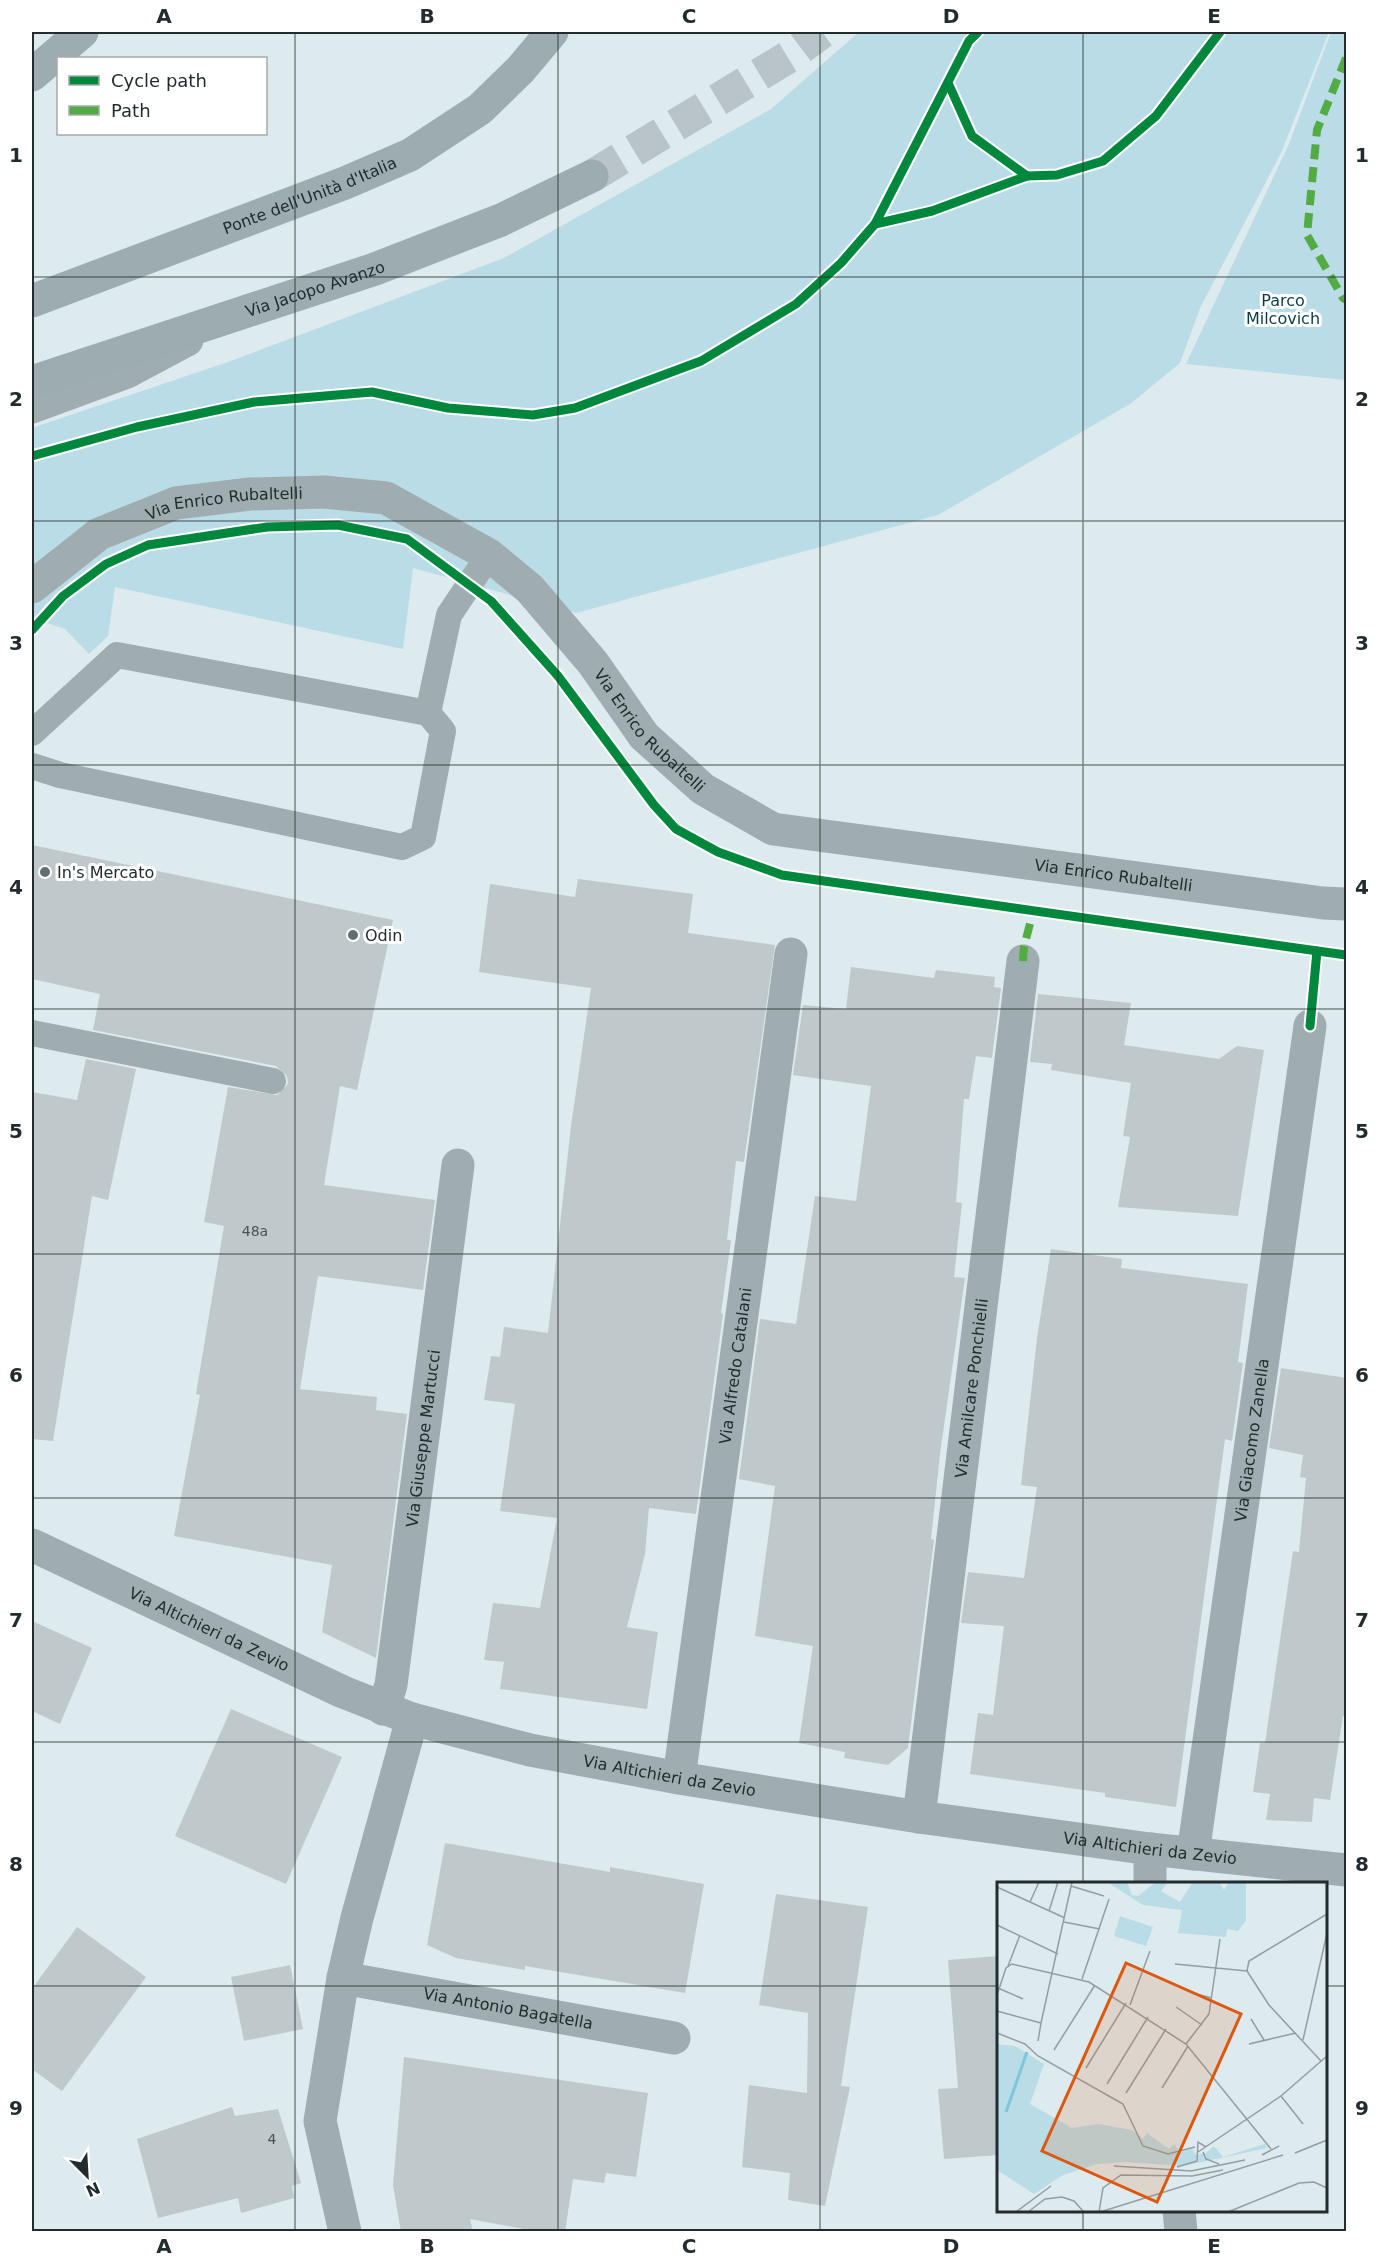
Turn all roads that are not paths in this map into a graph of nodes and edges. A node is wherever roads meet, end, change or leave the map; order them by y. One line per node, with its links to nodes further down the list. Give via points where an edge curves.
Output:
1 (82, 32): 3 (main road)
2 (552, 32): 5 (main road, Ponte dell'Unità d'Italia, via 480,109 410,155)
3 (32, 75)
4 (592, 176): 6 (main road, Via Jacopo Avanzo, via 501,220 375,269)
5 (32, 302)
6 (223, 321): 7 (main road, Via Jacopo Avanzo); 8 (street, via 127,372)
7 (32, 382)
8 (32, 407)
9 (489, 555): 10 (street, Via Enrico Rubaltelli, via 386,498 324,492 250,494 176,503 99,534); 11 (lane, via 450,615); 14 (street, Via Enrico Rubaltelli, via 530,589 593,663 644,736 704,789 773,829)
10 (32, 587)
11 (428, 713): 12 (lane, via 117,655); 13 (lane, via 442,731 423,837 402,847)
12 (32, 733)
13 (32, 766)
14 (1347, 904)
15 (791, 954): 23 (street, Via Alfredo Catalani)
16 (1023, 961): 24 (street, Via Amilcare Ponchielli)
17 (1310, 1026): 26 (street, Via Giacomo Zanella)
18 (32, 1033): 19 (lane)
19 (273, 1081)
20 (458, 1165): 22 (street, Via Giuseppe Martucci, via 391,1685)
21 (32, 1545): 22 (street, Via Altichieri da Zevio)
22 (397, 1714): 23 (street, Via Altichieri da Zevio, via 530,1750); 29 (street)
23 (679, 1778): 24 (street, Via Altichieri da Zevio)
24 (919, 1817): 25 (street, Via Altichieri da Zevio)
25 (1150, 1849): 26 (street, Via Altichieri da Zevio); 28 (street)
26 (1193, 1854): 27 (street, Via Altichieri da Zevio)
27 (1347, 1870)
28 (1150, 1882)
29 (343, 1978): 30 (street, Via Antonio Bagatella); 32 (street, via 320,2121)
30 (674, 2038)
31 (1179, 2212): 33 (street)
32 (345, 2232)
33 (1181, 2232)

